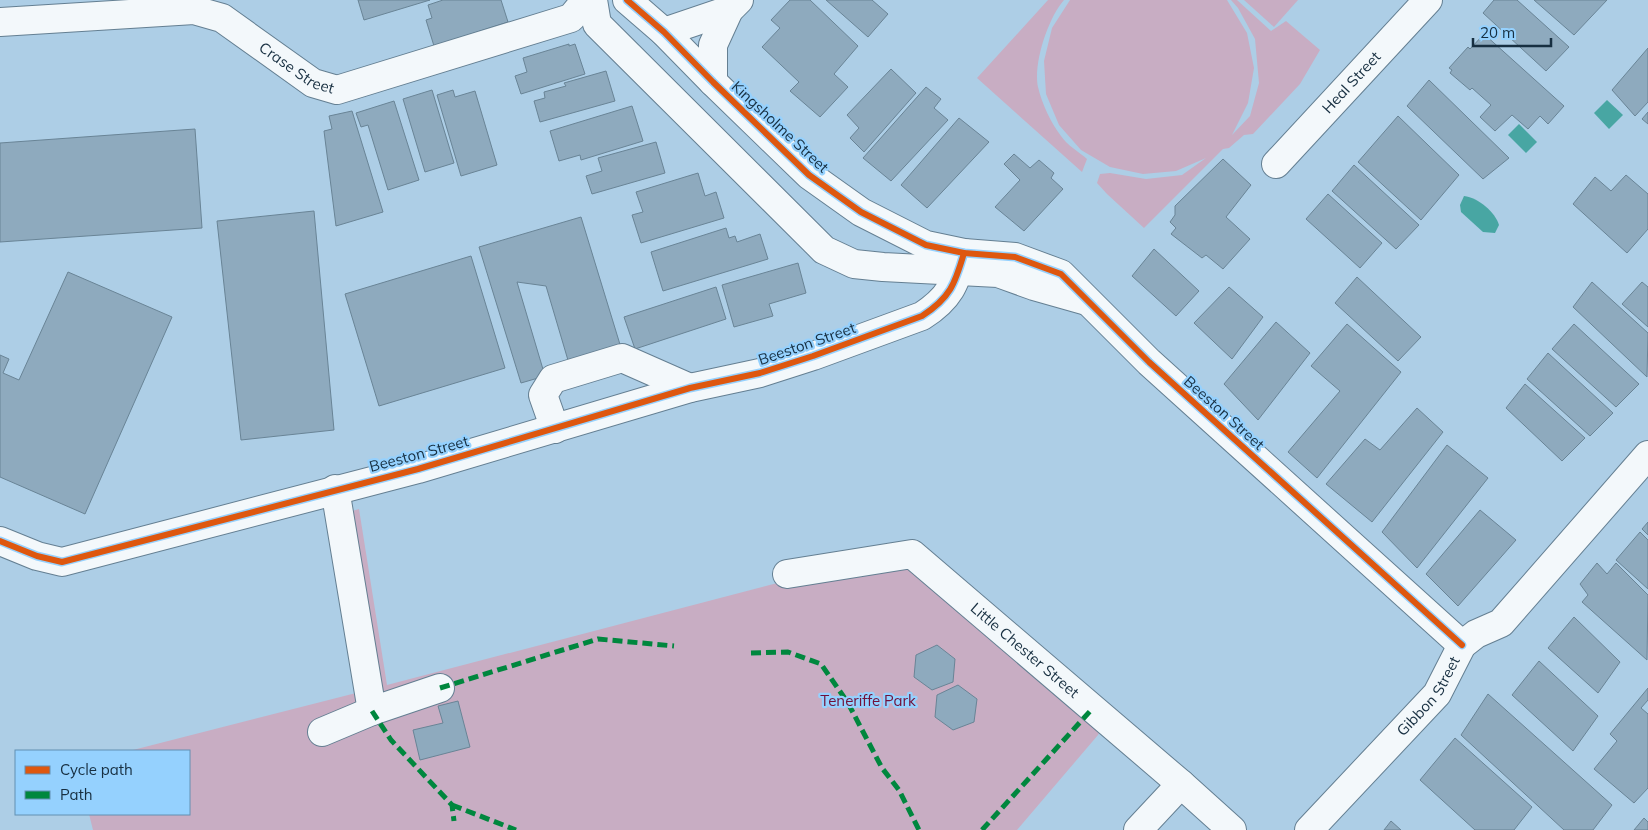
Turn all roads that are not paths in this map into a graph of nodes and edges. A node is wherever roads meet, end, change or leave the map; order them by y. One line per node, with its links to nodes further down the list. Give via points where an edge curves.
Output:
1 (586, 0): 6 (street, Crase Street, via 570,18 337,90 313,83 222,18 194,10)
2 (593, 0): 10 (street, via 597,24 824,250 854,264 883,267)
3 (627, 0): 7 (street, Kingsholme Street)
4 (1428, 0): 9 (street, Heal Street)
5 (734, 5): 7 (street); 8 (street, via 713,45)
6 (0, 22)
7 (664, 32): 8 (street, Kingsholme Street)
8 (712, 82): 10 (street, Kingsholme Street, via 809,175 861,212)
9 (1276, 164)
10 (961, 262): 11 (street, Beeston Street, via 950,291 938,306 922,316 760,373); 17 (street, Beeston Street, via 1088,302 1149,362)
11 (690, 388): 12 (street, Beeston Street); 12 (street, via 622,358 553,379 543,395)
12 (555, 428): 14 (street, Beeston Street)
13 (1648, 455): 17 (street, Gibbon Street, via 1501,623 1476,634)
14 (335, 490): 15 (street, Beeston Street, via 62,562); 19 (street)
15 (0, 541)
16 (787, 574): 21 (street, Little Chester Street, via 912,554)
17 (1462, 645): 24 (street, Gibbon Street, via 1437,694)
18 (440, 688): 19 (street)
19 (372, 711): 20 (street)
20 (322, 732)
21 (1181, 784): 22 (street); 23 (street, Little Chester Street)
22 (1138, 830)
23 (1232, 830)
24 (1309, 830)

